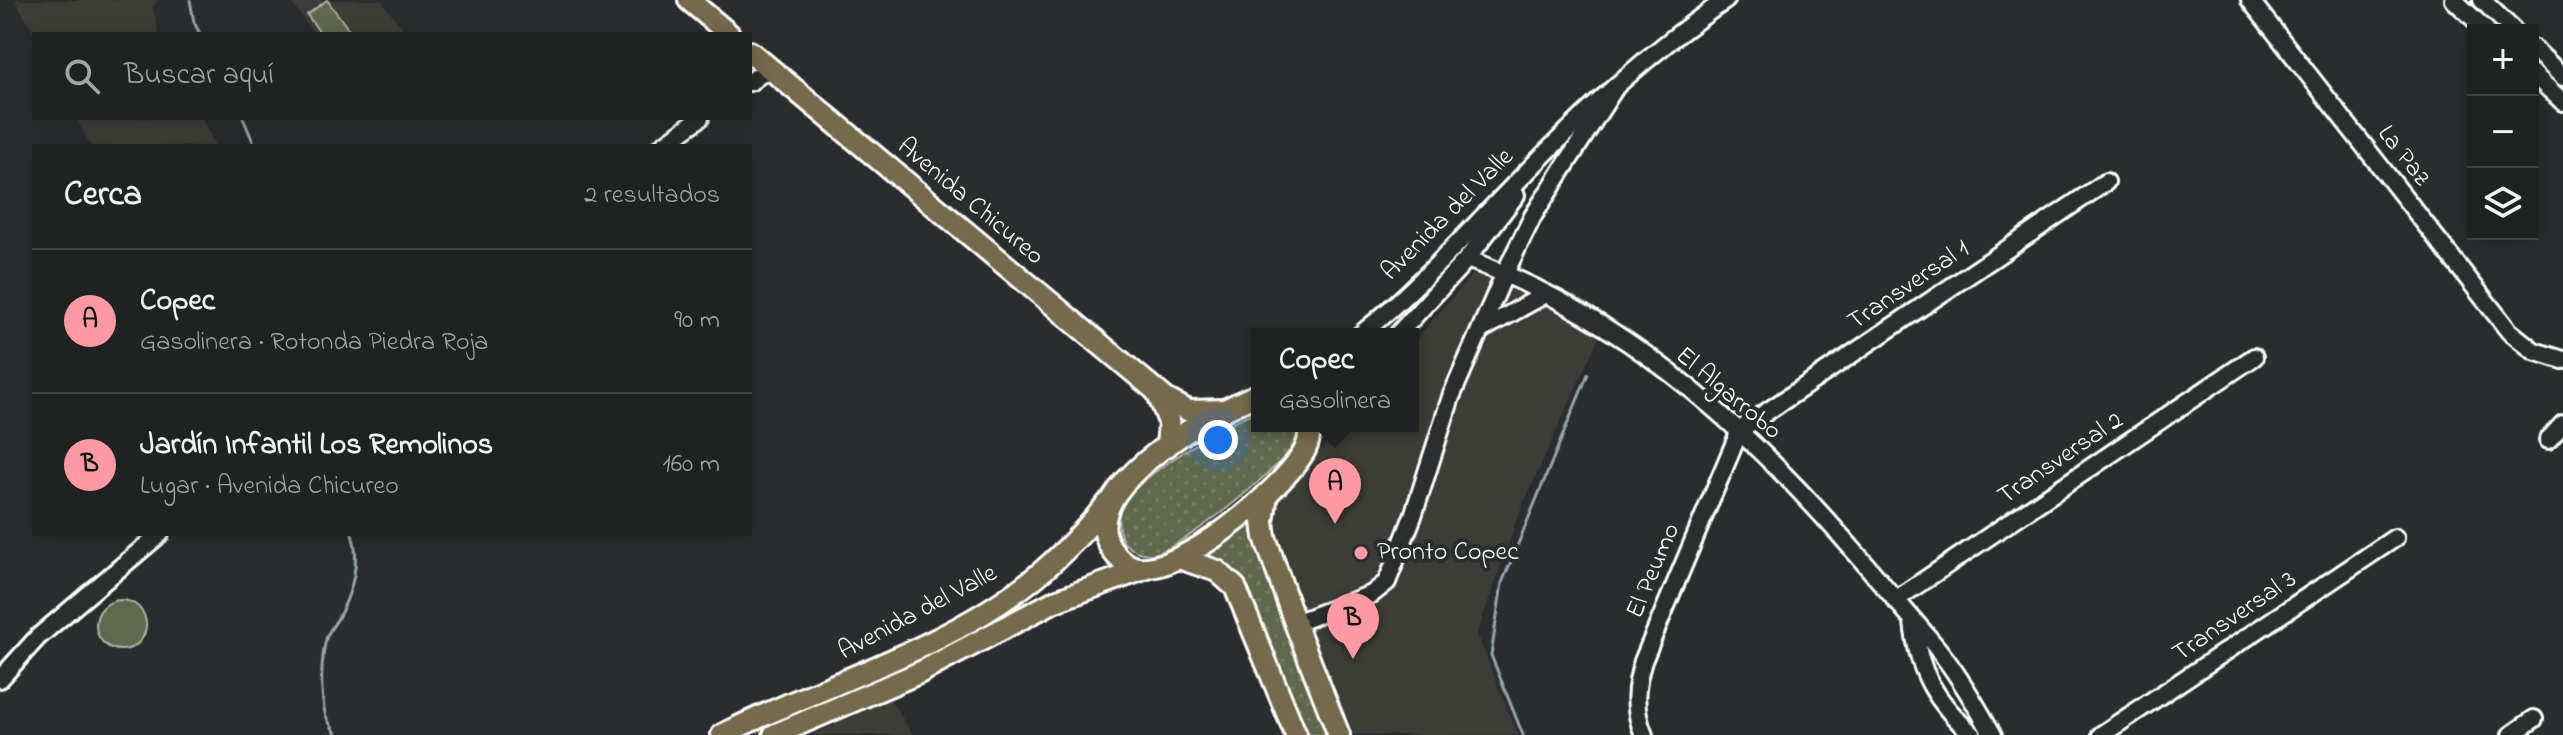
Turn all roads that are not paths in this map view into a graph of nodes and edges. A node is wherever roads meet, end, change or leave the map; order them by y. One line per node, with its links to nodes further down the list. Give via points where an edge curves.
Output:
1 (689, 0): 8 (main road)
2 (1726, 0): 15 (street, Avenida del Valle)
3 (2250, 0): 28 (street, La Paz, via 2509,331 2534,351)
4 (2454, 0): 6 (street)
5 (2482, 0): 7 (street)
6 (2480, 24)
7 (2507, 24)
8 (727, 32)
9 (752, 54): 11 (main road, Avenida Chicureo)
10 (2539, 54): 12 (street)
11 (769, 68): 14 (street); 29 (main road, Avenida Chicureo)
12 (2563, 77)
13 (2539, 80): 16 (street)
14 (752, 81)
15 (1616, 86): 18 (street, Avenida del Valle); 22 (street, via 1533,216)
16 (2563, 102)
17 (697, 120): 19 (street)
18 (1571, 129): 21 (street, Avenida del Valle); 24 (street, Avenida del Valle)
19 (665, 144)
20 (2106, 182): 33 (street, Transversal 1)
21 (1467, 259): 22 (street, El Algarrobo); 25 (street, Avenida del Valle)
22 (1505, 273): 23 (street, El Algarrobo); 26 (street)
23 (1546, 294): 26 (street); 33 (street, El Algarrobo, via 1618,333)
24 (1368, 328)
25 (1404, 328)
26 (1479, 331): 45 (street, via 1387,582 1372,594)
27 (2254, 357): 43 (street, Transversal 2)
28 (2563, 360)
29 (1157, 392): 31 (main road, Avenida Chicureo, via 1189,411); 36 (main road, via 1169,422)
30 (1251, 398): 31 (main road, Avenida del Valle)
31 (1224, 410): 36 (main road, Avenida del Valle)
32 (2563, 424): 35 (street)
33 (1740, 430): 43 (street, El Algarrobo); 52 (street, El Peumo, via 1643,661 1635,692)
34 (1308, 435): 37 (main road, Avenida del Valle, via 1289,471)
35 (2548, 440)
36 (1167, 446): 38 (main road, Avenida del Valle)
37 (1267, 494): 41 (main road, Avenida del Valle); 45 (main road, via 1264,531)
38 (1112, 497): 42 (main road, via 1104,526 1110,547 1127,564); 48 (main road, Avenida del Valle, via 1052,562 989,610)
39 (158, 536): 46 (street, via 38,637)
40 (2395, 538): 55 (street, Transversal 3)
41 (1179, 558): 42 (main road, Avenida del Valle); 50 (main road, via 1209,567 1235,587)
42 (1147, 568): 49 (main road, Avenida del Valle, via 1055,601 911,677)
43 (1895, 600): 44 (street, El Algarrobo)
44 (1913, 622): 53 (street, via 1922,669 1937,697); 54 (street, El Algarrobo, via 1940,652)
45 (1295, 623): 51 (main road)
46 (0, 679)
47 (2534, 719): 56 (street)
48 (722, 735)
49 (774, 735)
50 (1296, 735)
51 (1339, 735)
52 (1644, 735)
53 (1973, 735)
54 (1993, 735)
55 (2101, 735)
56 (2511, 735)

